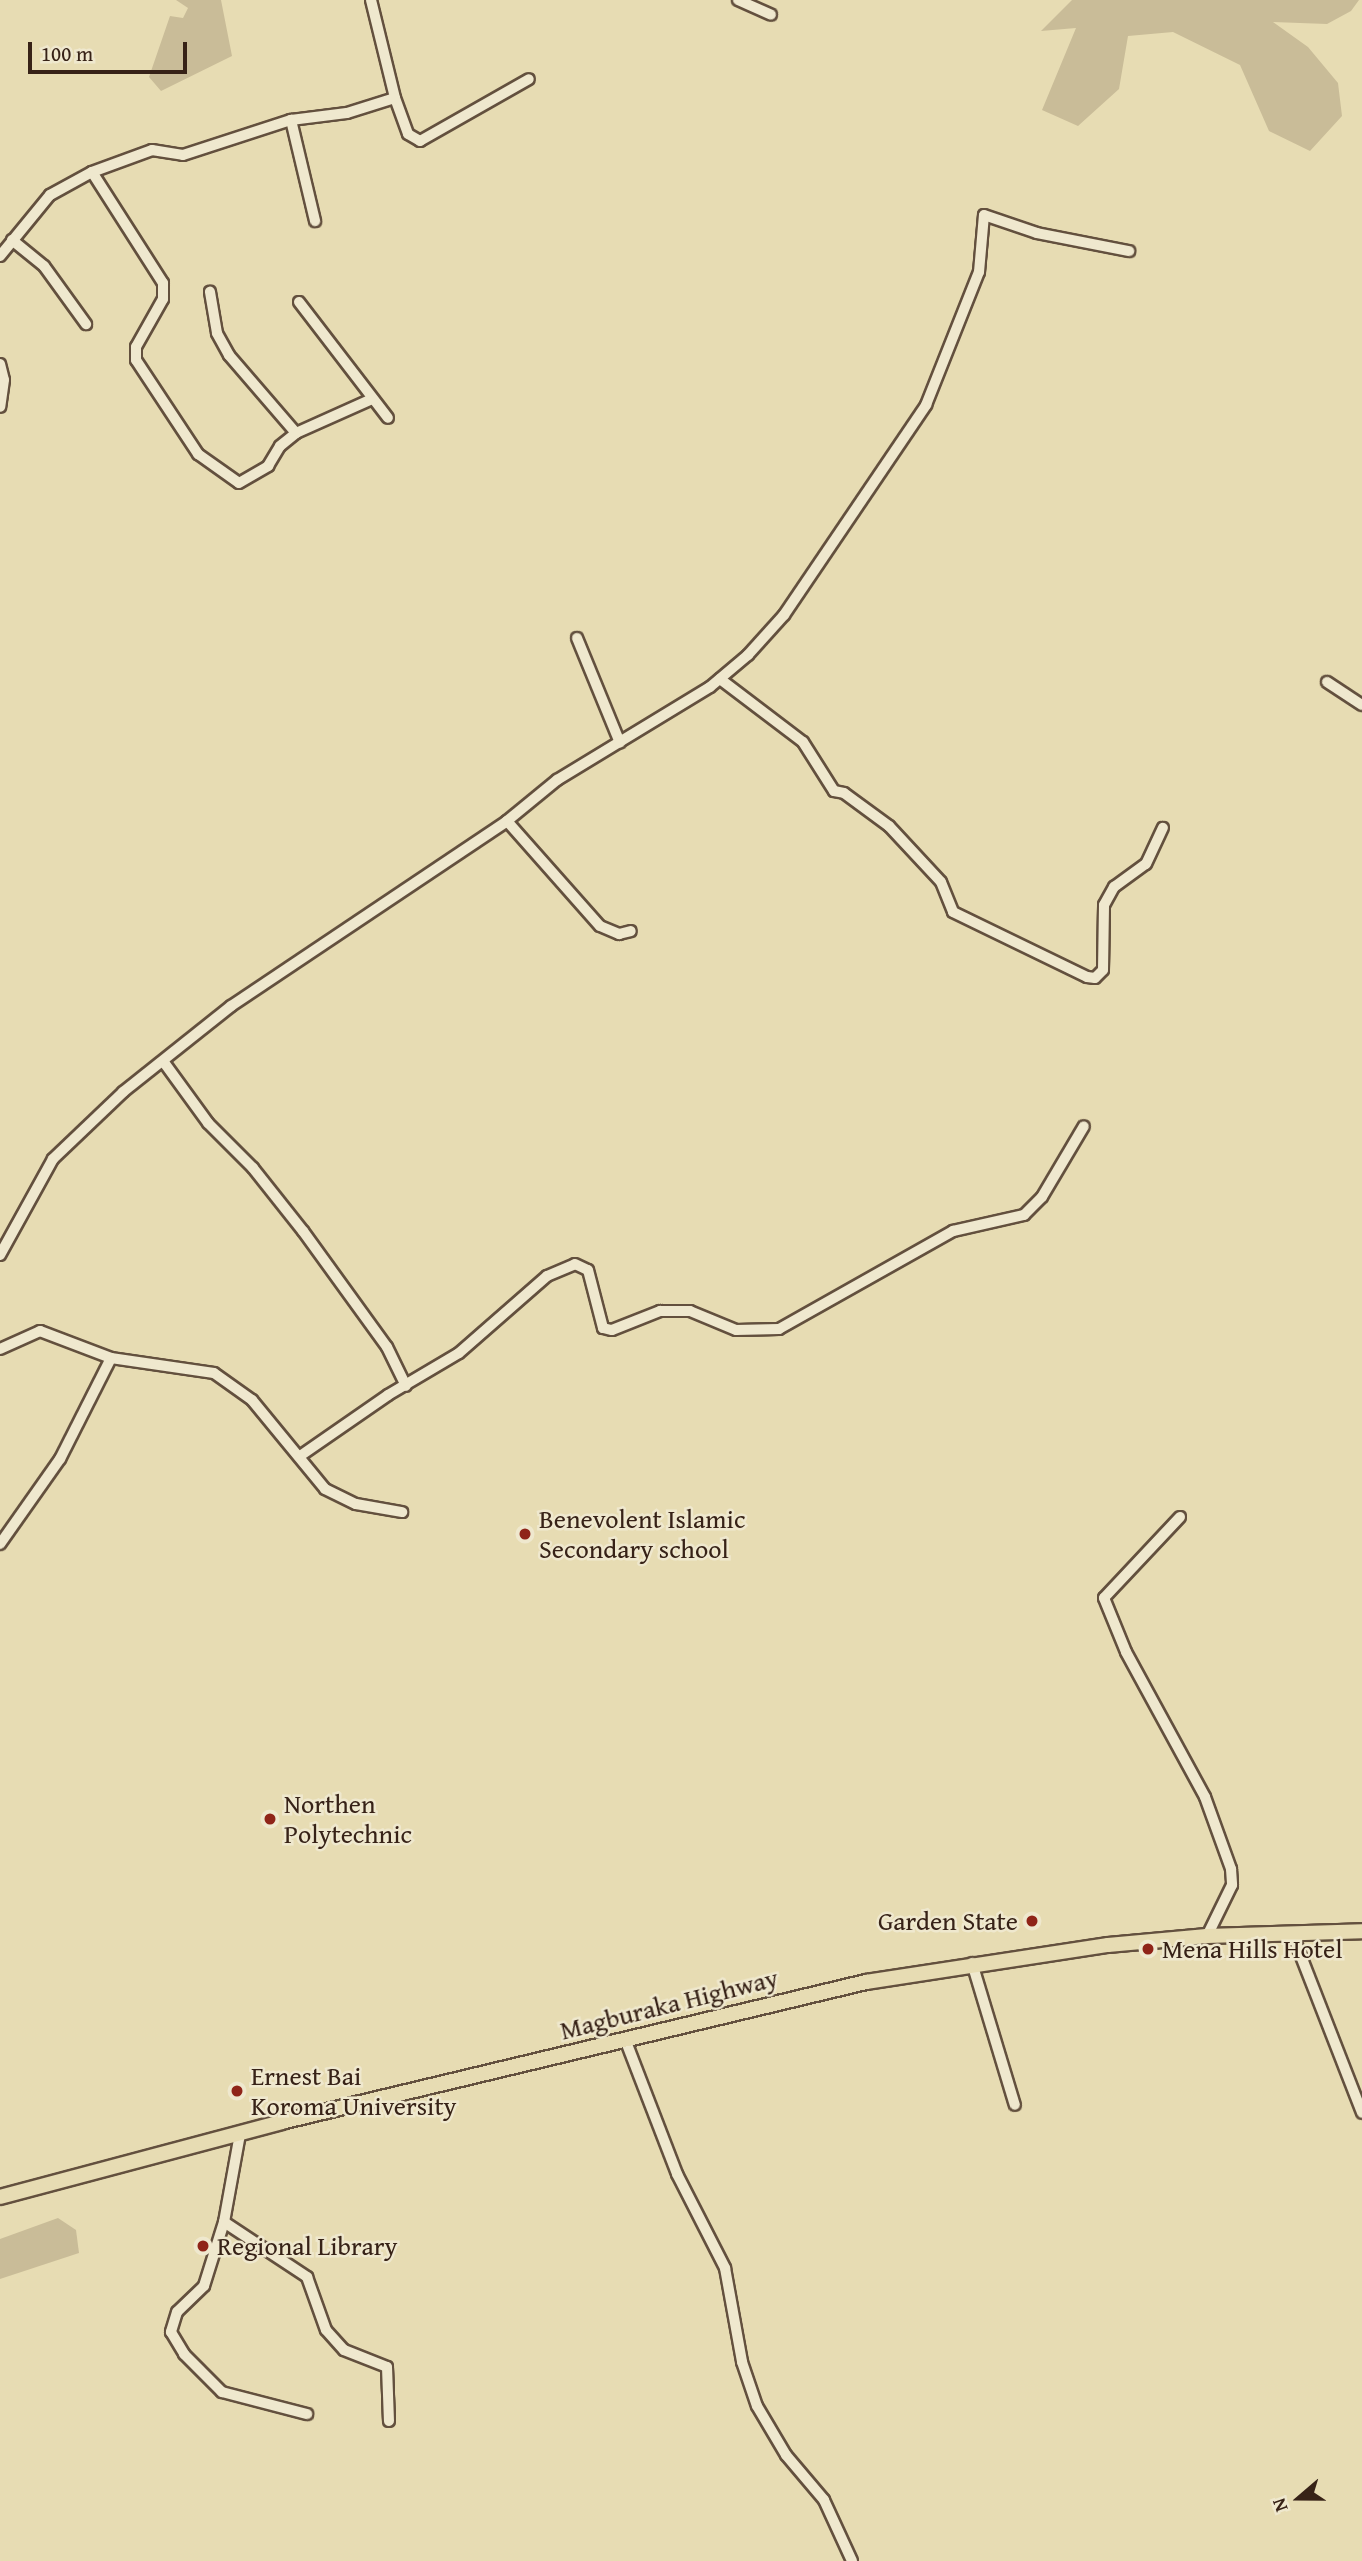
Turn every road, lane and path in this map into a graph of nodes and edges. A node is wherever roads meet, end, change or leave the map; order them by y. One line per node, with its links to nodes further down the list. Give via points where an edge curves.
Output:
1 (371, 0): 5 (street)
2 (738, 0): 3 (street)
3 (771, 15)
4 (529, 79): 5 (street, via 420,142 408,134)
5 (395, 99): 6 (street, via 347,113)
6 (291, 120): 7 (street, via 183,155 152,150); 8 (street)
7 (92, 172): 9 (street, via 50,195); 19 (street, via 163,283 163,299 135,347 136,360 198,454 239,483 268,466 280,446)
8 (315, 221)
9 (12, 240): 11 (street); 14 (street, via 44,266)
10 (1129, 251): 21 (street, via 1037,233 984,215 979,272 926,405 784,615)
11 (0, 256)
12 (210, 292): 19 (street, via 217,333 229,355)
13 (299, 303): 16 (street)
14 (86, 324)
15 (0, 364): 17 (street, via 4,380)
16 (372, 399): 18 (street); 19 (street)
17 (0, 407)
18 (388, 418)
19 (296, 433)
20 (577, 638): 24 (street)
21 (720, 679): 24 (street); 26 (street, via 803,742 834,791 844,793 888,825 941,882 953,912 1087,977 1095,978 1103,970 1104,905 1114,887 1146,864)
22 (1327, 682): 23 (street)
23 (1362, 705)
24 (620, 743): 25 (street, via 557,780)
25 (507, 821): 27 (street, via 600,926 620,934); 28 (street, via 231,1006)
26 (1163, 828)
27 (631, 931)
28 (163, 1061): 30 (street, via 73,1135 42,1178); 33 (street, via 208,1123 253,1168 303,1231 387,1347)
29 (1084, 1126): 33 (street, via 1042,1197 1024,1215 953,1231 779,1329 736,1330 690,1311 660,1311 612,1330 603,1328 588,1270 575,1264 548,1276 459,1353)
30 (0, 1255)
31 (0, 1349): 32 (street, via 40,1331)
32 (111, 1358): 34 (street, via 214,1373 252,1400); 37 (street, via 60,1459)
33 (406, 1386): 34 (street)
34 (300, 1456): 35 (street, via 325,1489 342,1499)
35 (402, 1511)
36 (1180, 1517): 40 (street, via 1104,1598 1126,1652 1205,1797 1231,1869 1232,1885 1216,1909)
37 (0, 1544)
38 (1362, 1931): 39 (main road, Magburaka Highway)
39 (1293, 1933): 40 (main road, Magburaka Highway); 44 (street)
40 (1208, 1936): 41 (main road, Magburaka Highway)
41 (972, 1963): 42 (main road, Magburaka Highway, via 866,1982); 43 (street)
42 (625, 2039): 45 (main road, Magburaka Highway); 50 (street, via 677,2174 725,2268 742,2362 757,2406 786,2455 824,2500)
43 (1015, 2105)
44 (1362, 2113)
45 (240, 2134): 46 (main road, Magburaka Highway); 47 (street)
46 (0, 2197)
47 (224, 2222): 48 (street, via 204,2286 171,2323 176,2344 222,2392); 49 (street, via 307,2277 326,2330 344,2350 387,2367)
48 (307, 2414)
49 (389, 2421)
50 (852, 2561)

